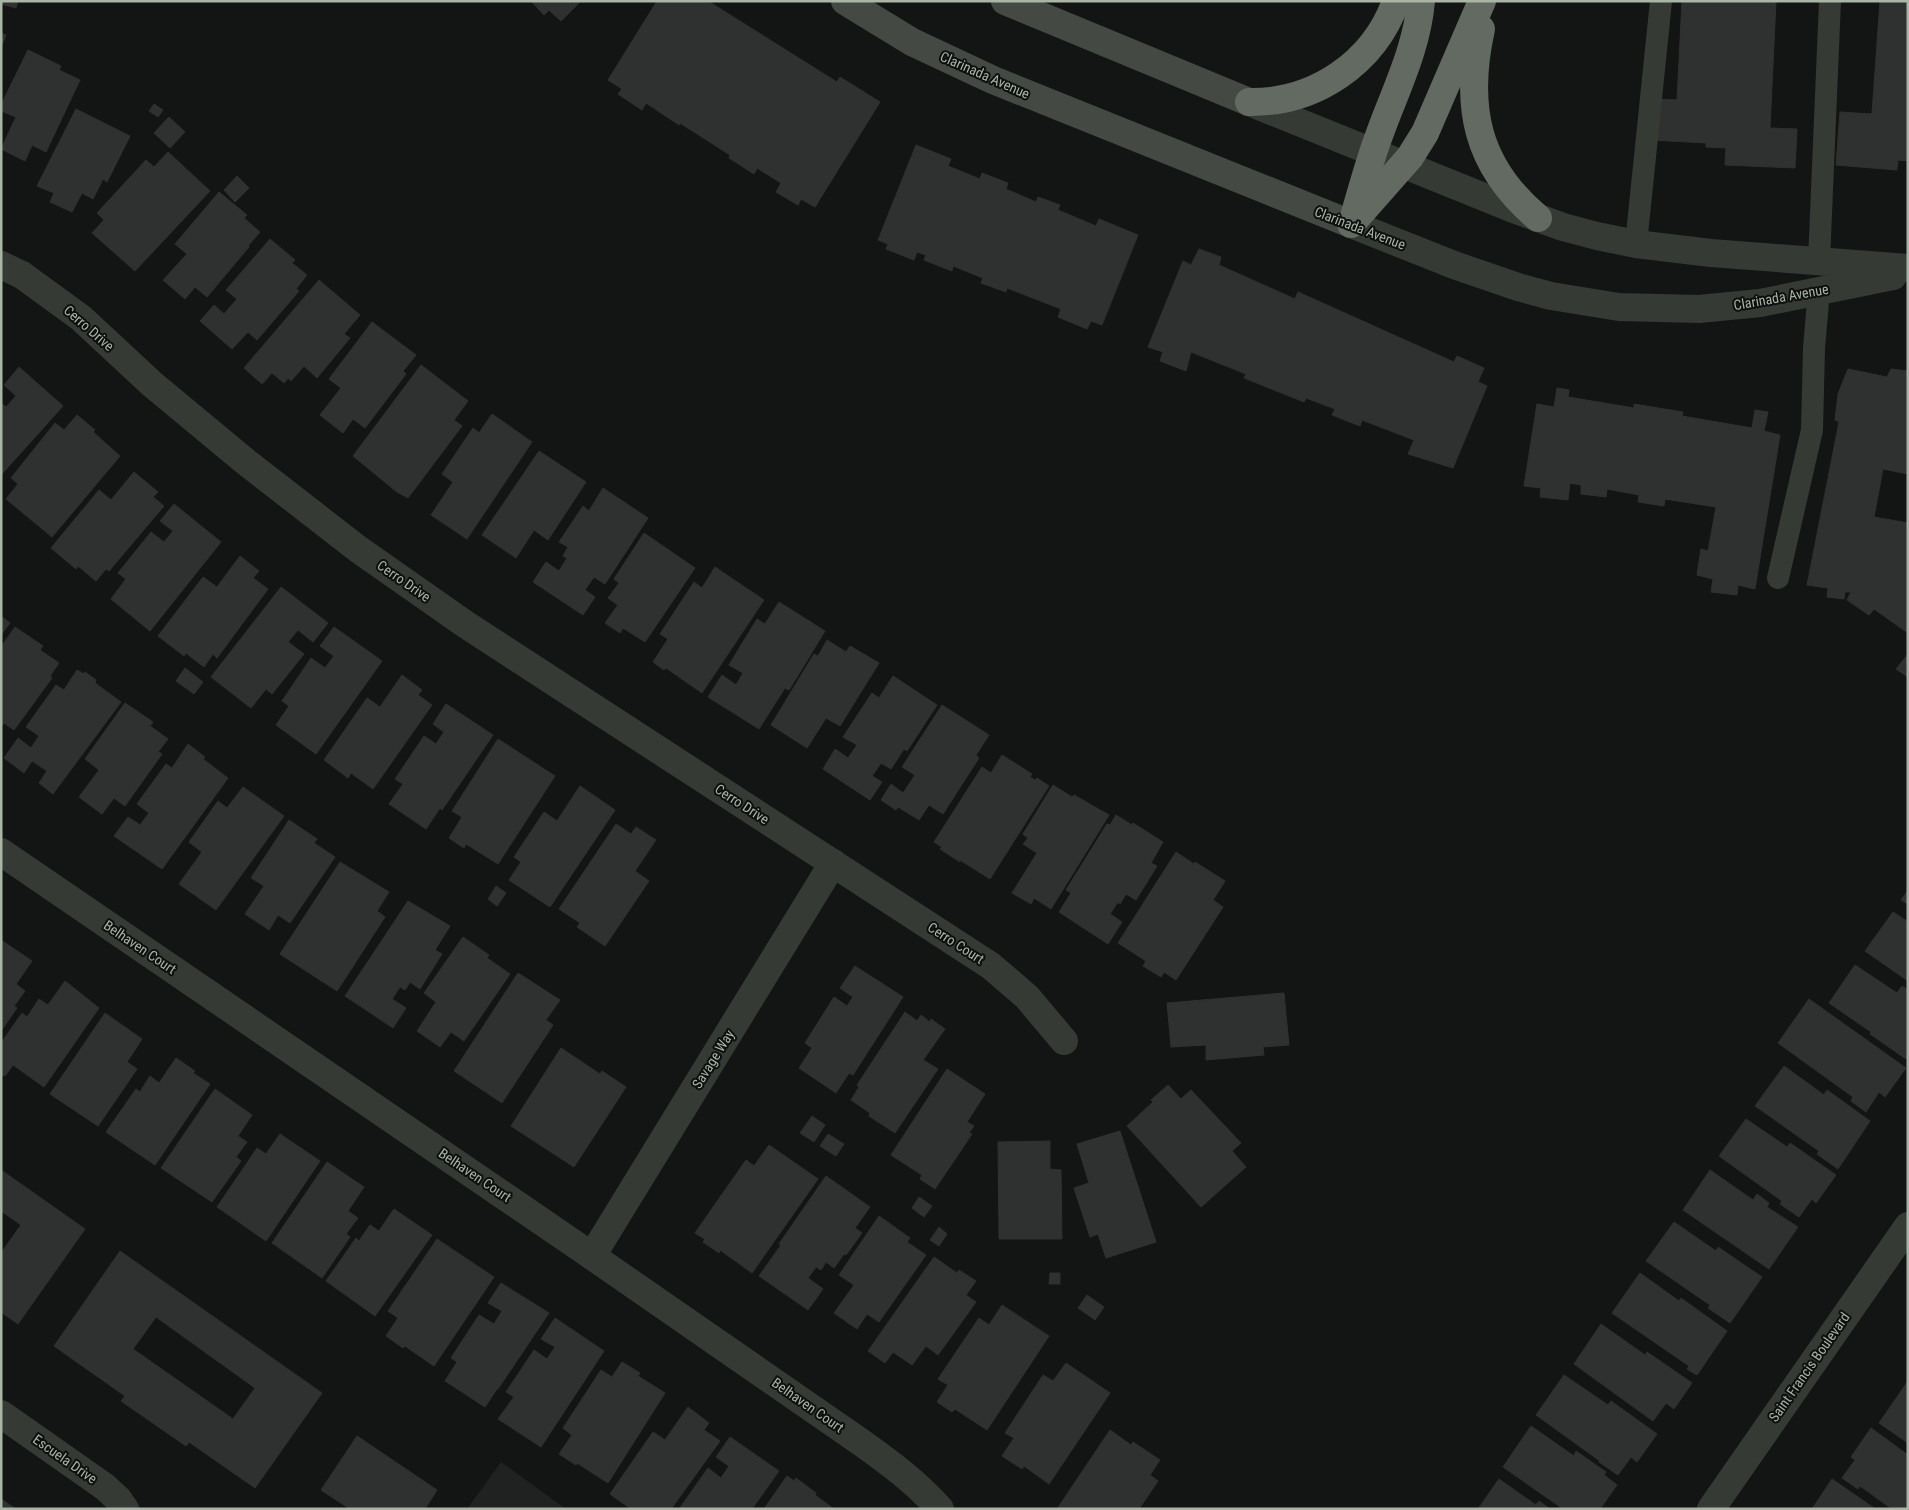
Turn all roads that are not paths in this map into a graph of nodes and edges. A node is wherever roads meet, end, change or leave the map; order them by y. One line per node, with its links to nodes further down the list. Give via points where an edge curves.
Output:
1 (845, 1): 13 (main road, Clarinada Avenue, via 912,42 993,80)
2 (1005, 1): 9 (main road, Clarinada Avenue)
3 (1396, 1): 9 (highway, via 1368,49 1344,72 1310,92 1289,98)
4 (1421, 1): 10 (highway, via 1409,57)
5 (1482, 1): 11 (highway, via 1435,114)
6 (1488, 1): 12 (highway, via 1474,74 1477,121 1486,152 1503,183)
7 (1661, 1): 14 (lane)
8 (1830, 1): 15 (lane)
9 (1249, 102): 10 (street, Clarinada Avenue)
10 (1374, 152): 11 (street, Clarinada Avenue); 13 (highway)
11 (1404, 164): 12 (street, Clarinada Avenue); 13 (highway)
12 (1538, 218): 14 (street, Clarinada Avenue)
13 (1351, 224): 19 (street, Clarinada Avenue, via 1495,280 1551,296 1619,307 1699,309 1760,303)
14 (1636, 244): 15 (street, Clarinada Avenue)
15 (1819, 261): 17 (street, Clarinada Avenue)
16 (1, 264): 22 (street, Cerro Drive, via 22,275 81,318 152,384 358,549 465,624)
17 (1908, 268)
18 (1908, 273): 19 (street, Clarinada Avenue)
19 (1819, 290): 20 (lane, via 1812,430)
20 (1778, 578)
21 (1, 852): 25 (street, Belhaven Court)
22 (833, 863): 23 (street, Cerro Court, via 991,966 1027,998); 25 (street, Savage Way)
23 (1064, 1040)
24 (1908, 1226): 29 (street, Saint Francis Boulevard)
25 (592, 1256): 28 (street, Belhaven Court, via 894,1465)
26 (1, 1414): 27 (street, Escuela Drive, via 105,1487)
27 (125, 1509)
28 (940, 1509)
29 (1711, 1509)

